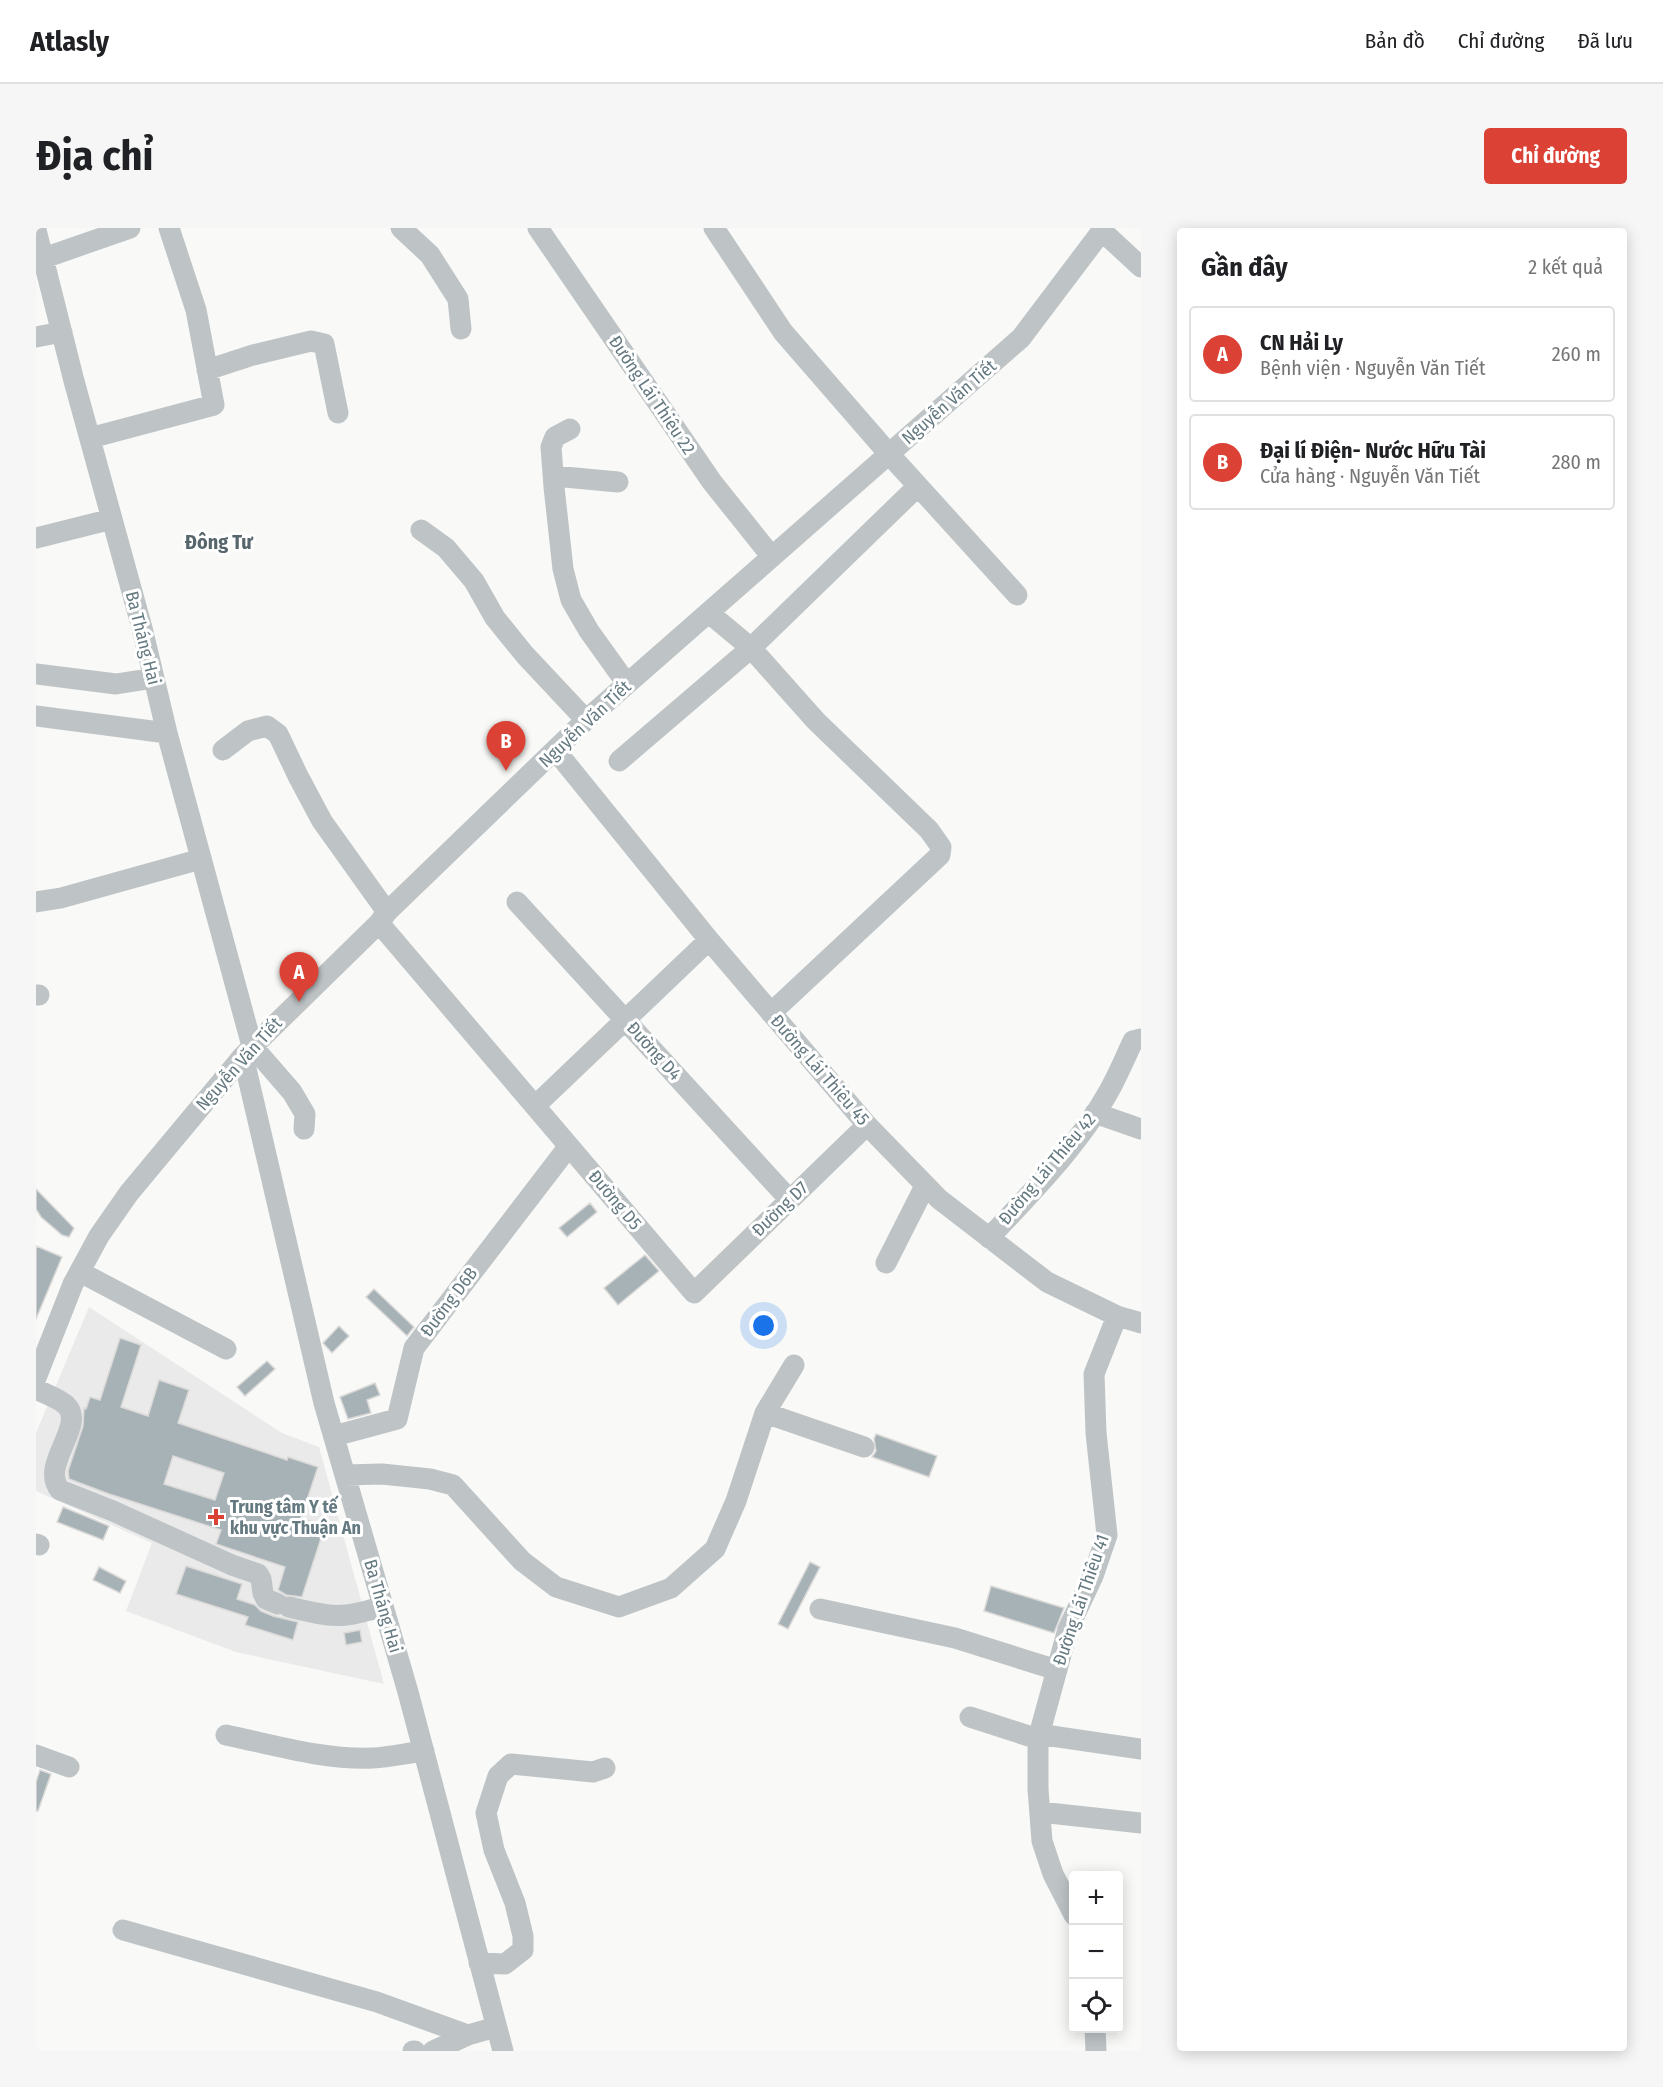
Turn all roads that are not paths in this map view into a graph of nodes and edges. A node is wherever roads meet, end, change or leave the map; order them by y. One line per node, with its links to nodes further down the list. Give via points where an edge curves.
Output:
1 (130, 228): 8 (street)
2 (169, 228): 13 (street, via 196,310)
3 (401, 228): 10 (street, via 430,255 458,299)
4 (538, 228): 24 (street, Đường Lái Thiêu 22, via 712,482)
5 (714, 228): 17 (street, via 783,332)
6 (1103, 229): 9 (street); 17 (street, Nguyễn Văn Tiết, via 1021,338)
7 (36, 230): 8 (street, Ba Tháng Hai)
8 (44, 258): 11 (street, Ba Tháng Hai)
9 (1141, 267)
10 (461, 329)
11 (62, 332): 12 (street); 16 (street, Ba Tháng Hai)
12 (36, 337)
13 (207, 370): 14 (street, via 311,341 324,344); 16 (street, via 214,405)
14 (338, 413)
15 (570, 429): 18 (street, via 552,441)
16 (90, 438): 21 (street, Ba Tháng Hai)
17 (889, 454): 20 (street); 24 (street, Nguyễn Văn Tiết)
18 (554, 476): 19 (street); 30 (street, via 563,569 571,600)
19 (618, 482)
20 (918, 486): 25 (street); 27 (street)
21 (112, 519): 23 (street); 29 (street, Ba Tháng Hai)
22 (422, 530): 32 (street, via 453,556 525,656)
23 (36, 538)
24 (772, 557): 26 (street, Nguyễn Văn Tiết)
25 (1017, 595)
26 (709, 613): 27 (street); 30 (street, Nguyễn Văn Tiết)
27 (751, 648): 36 (street); 42 (street, via 816,722 929,830 941,847 940,855)
28 (36, 674): 29 (street, via 116,684)
29 (154, 678): 33 (street, Ba Tháng Hai)
30 (627, 684): 32 (street, Nguyễn Văn Tiết)
31 (36, 716): 33 (street)
32 (586, 720): 35 (street, Nguyễn Văn Tiết)
33 (167, 733): 37 (street, Ba Tháng Hai)
34 (223, 750): 40 (street, Đường D5, via 248,731 267,726 278,734 322,821)
35 (556, 751): 40 (street, Nguyễn Văn Tiết); 41 (street, Đường Lái Thiêu 45)
36 (619, 761)
37 (201, 859): 38 (street); 45 (street, Ba Tháng Hai)
38 (36, 902)
39 (518, 902): 43 (street, Đường D4)
40 (383, 917): 45 (street, Nguyễn Văn Tiết); 46 (street, Đường D5)
41 (709, 940): 42 (street, Đường Lái Thiêu 45); 43 (street)
42 (771, 1013): 48 (street, Đường Lái Thiêu 45)
43 (625, 1020): 46 (street); 53 (street, Đường D4)
44 (1141, 1039): 47 (street, Đường Lái Thiêu 42, via 1133,1041)
45 (248, 1051): 49 (street, via 291,1092 306,1114); 56 (street, Nguyễn Văn Tiết, via 129,1193); 65 (street, Ba Tháng Hai)
46 (535, 1106): 51 (street, Đường D5)
47 (1095, 1113): 50 (street); 54 (street, Đường Lái Thiêu 42, via 1032,1192)
48 (867, 1125): 52 (street, Đường Lái Thiêu 45); 53 (street, Đường D7)
49 (304, 1129)
50 (1141, 1129)
51 (569, 1146): 57 (street, Đường D5); 65 (street, Đường D6B, via 414,1348 397,1419)
52 (925, 1186): 54 (street, Đường Lái Thiêu 45); 55 (street)
53 (790, 1200): 57 (street, Đường D7)
54 (989, 1238): 58 (street, Đường Lái Thiêu 45, via 1047,1282)
55 (886, 1263)
56 (80, 1272): 60 (street); 62 (street, Nguyễn Văn Tiết)
57 (694, 1293)
58 (1117, 1316): 59 (street, Đường Lái Thiêu 45); 70 (street, Đường Lái Thiêu 41, via 1094,1374 1107,1536 1068,1629)
59 (1141, 1323)
60 (226, 1349)
61 (794, 1365): 64 (street)
62 (36, 1378)
63 (36, 1389): 68 (street, via 70,1412 70,1424 53,1473 60,1490 258,1574 266,1599 339,1617)
64 (765, 1413): 66 (street); 67 (street, via 736,1501 715,1549 670,1588 619,1607 556,1587 522,1561 453,1485 382,1474)
65 (334, 1436): 67 (street, Ba Tháng Hai)
66 (864, 1447)
67 (345, 1475): 68 (street, Ba Tháng Hai)
68 (383, 1606): 75 (street, Ba Tháng Hai)
69 (820, 1609): 70 (street, via 954,1638)
70 (1057, 1670): 73 (street, Đường Lái Thiêu 41)
71 (970, 1717): 73 (street)
72 (226, 1735): 75 (street, via 322,1755 373,1758)
73 (1038, 1737): 74 (street); 79 (street, Đường Lái Thiêu 41)
74 (1141, 1749)
75 (424, 1751): 83 (street, Ba Tháng Hai)
76 (36, 1755): 77 (street)
77 (69, 1767)
78 (605, 1768): 83 (street, via 593,1772 510,1764 498,1776 486,1813 494,1850 515,1903 523,1950 506,1964)
79 (1040, 1812): 80 (street); 81 (street, Đường Lái Thiêu 41, via 1042,1841)
80 (1141, 1823)
81 (1069, 1905)
82 (123, 1930): 86 (street, via 377,2002)
83 (479, 1963): 84 (street, Ba Tháng Hai)
84 (496, 2027): 86 (street); 88 (street, Ba Tháng Hai)
85 (1095, 2033): 89 (street)
86 (468, 2035): 87 (street)
87 (433, 2051)
88 (503, 2051)
89 (1096, 2051)

